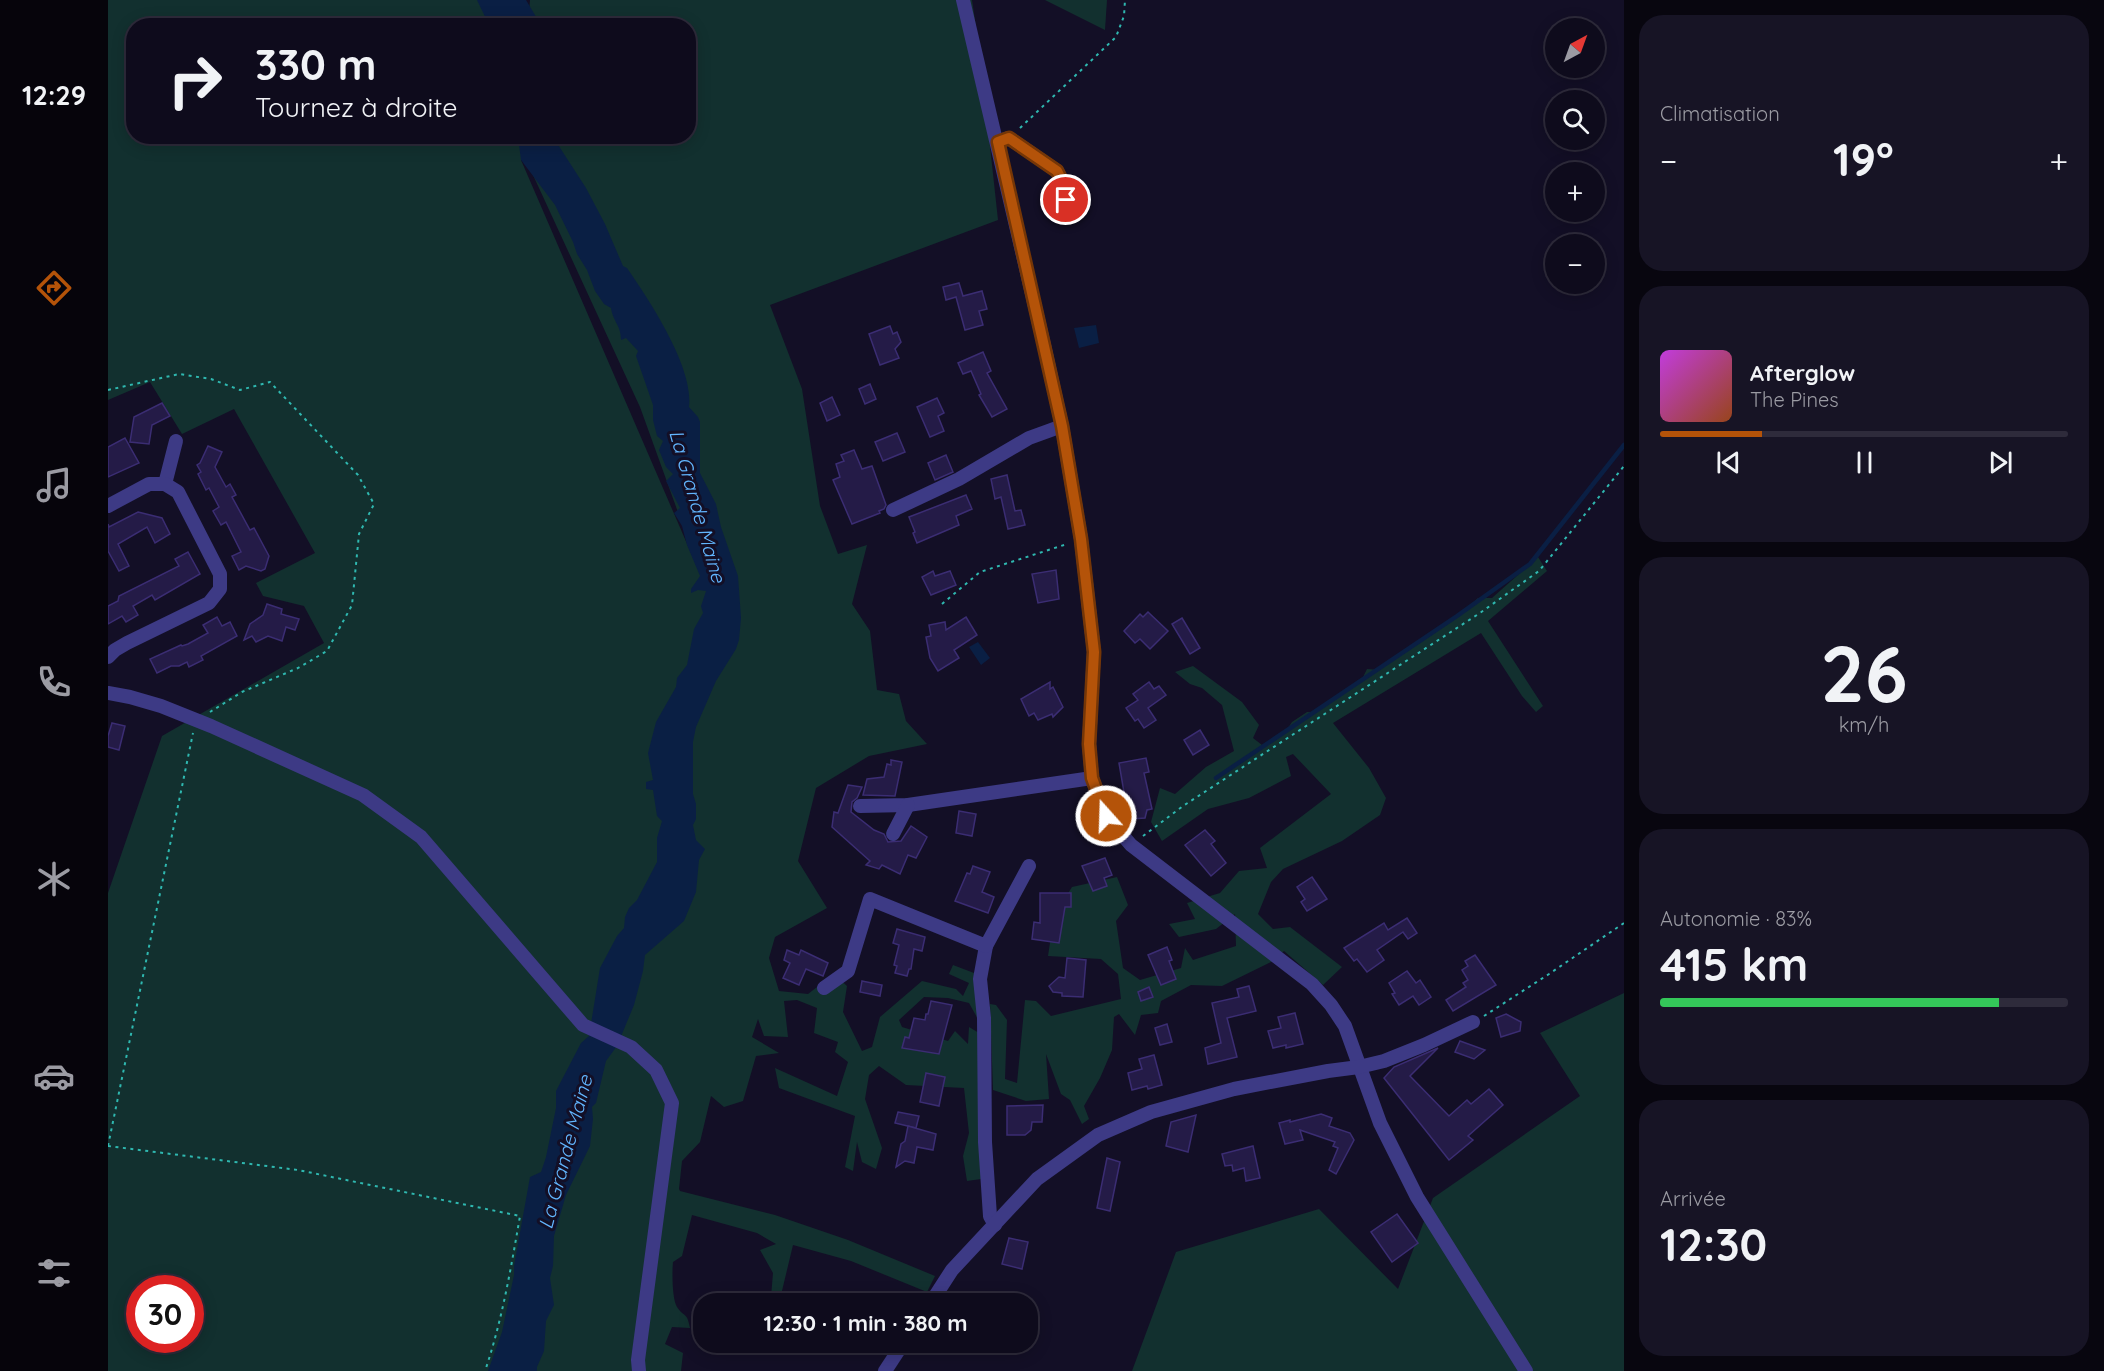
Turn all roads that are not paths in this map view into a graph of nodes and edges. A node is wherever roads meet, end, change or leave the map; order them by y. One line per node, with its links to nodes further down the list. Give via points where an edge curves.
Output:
1 (963, 0): 2 (street)
2 (1003, 140): 3 (street, via 1057,171); 4 (street)
3 (1066, 200)
4 (1062, 426): 8 (street, via 1029,438 959,479); 11 (street, via 1094,652 1089,744)
5 (176, 441): 6 (street)
6 (165, 484): 7 (street, via 149,484); 9 (street, via 177,492 220,574 220,589 209,603)
7 (108, 506)
8 (893, 510)
9 (108, 657)
10 (108, 693): 23 (street, via 161,706 363,795 421,837 583,1025 631,1047 656,1070 672,1103)
11 (1092, 778): 13 (street); 19 (street, via 1106,816 1131,845 1312,984 1345,1026)
12 (860, 806): 13 (street)
13 (908, 806): 14 (street)
14 (893, 834)
15 (1029, 866): 16 (street)
16 (986, 946): 17 (street, via 870,899 848,971); 20 (street, via 980,979 985,1142 990,1216)
17 (824, 988)
18 (1473, 1022): 19 (street, via 1424,1046)
19 (1359, 1067): 20 (street, via 1233,1089 1141,1117 1098,1135 1037,1179); 25 (street, via 1380,1123 1417,1197)
20 (994, 1225): 21 (street, via 952,1270)
21 (937, 1293)
22 (897, 1353): 24 (street)
23 (639, 1371)
24 (885, 1371)
25 (1526, 1371)

